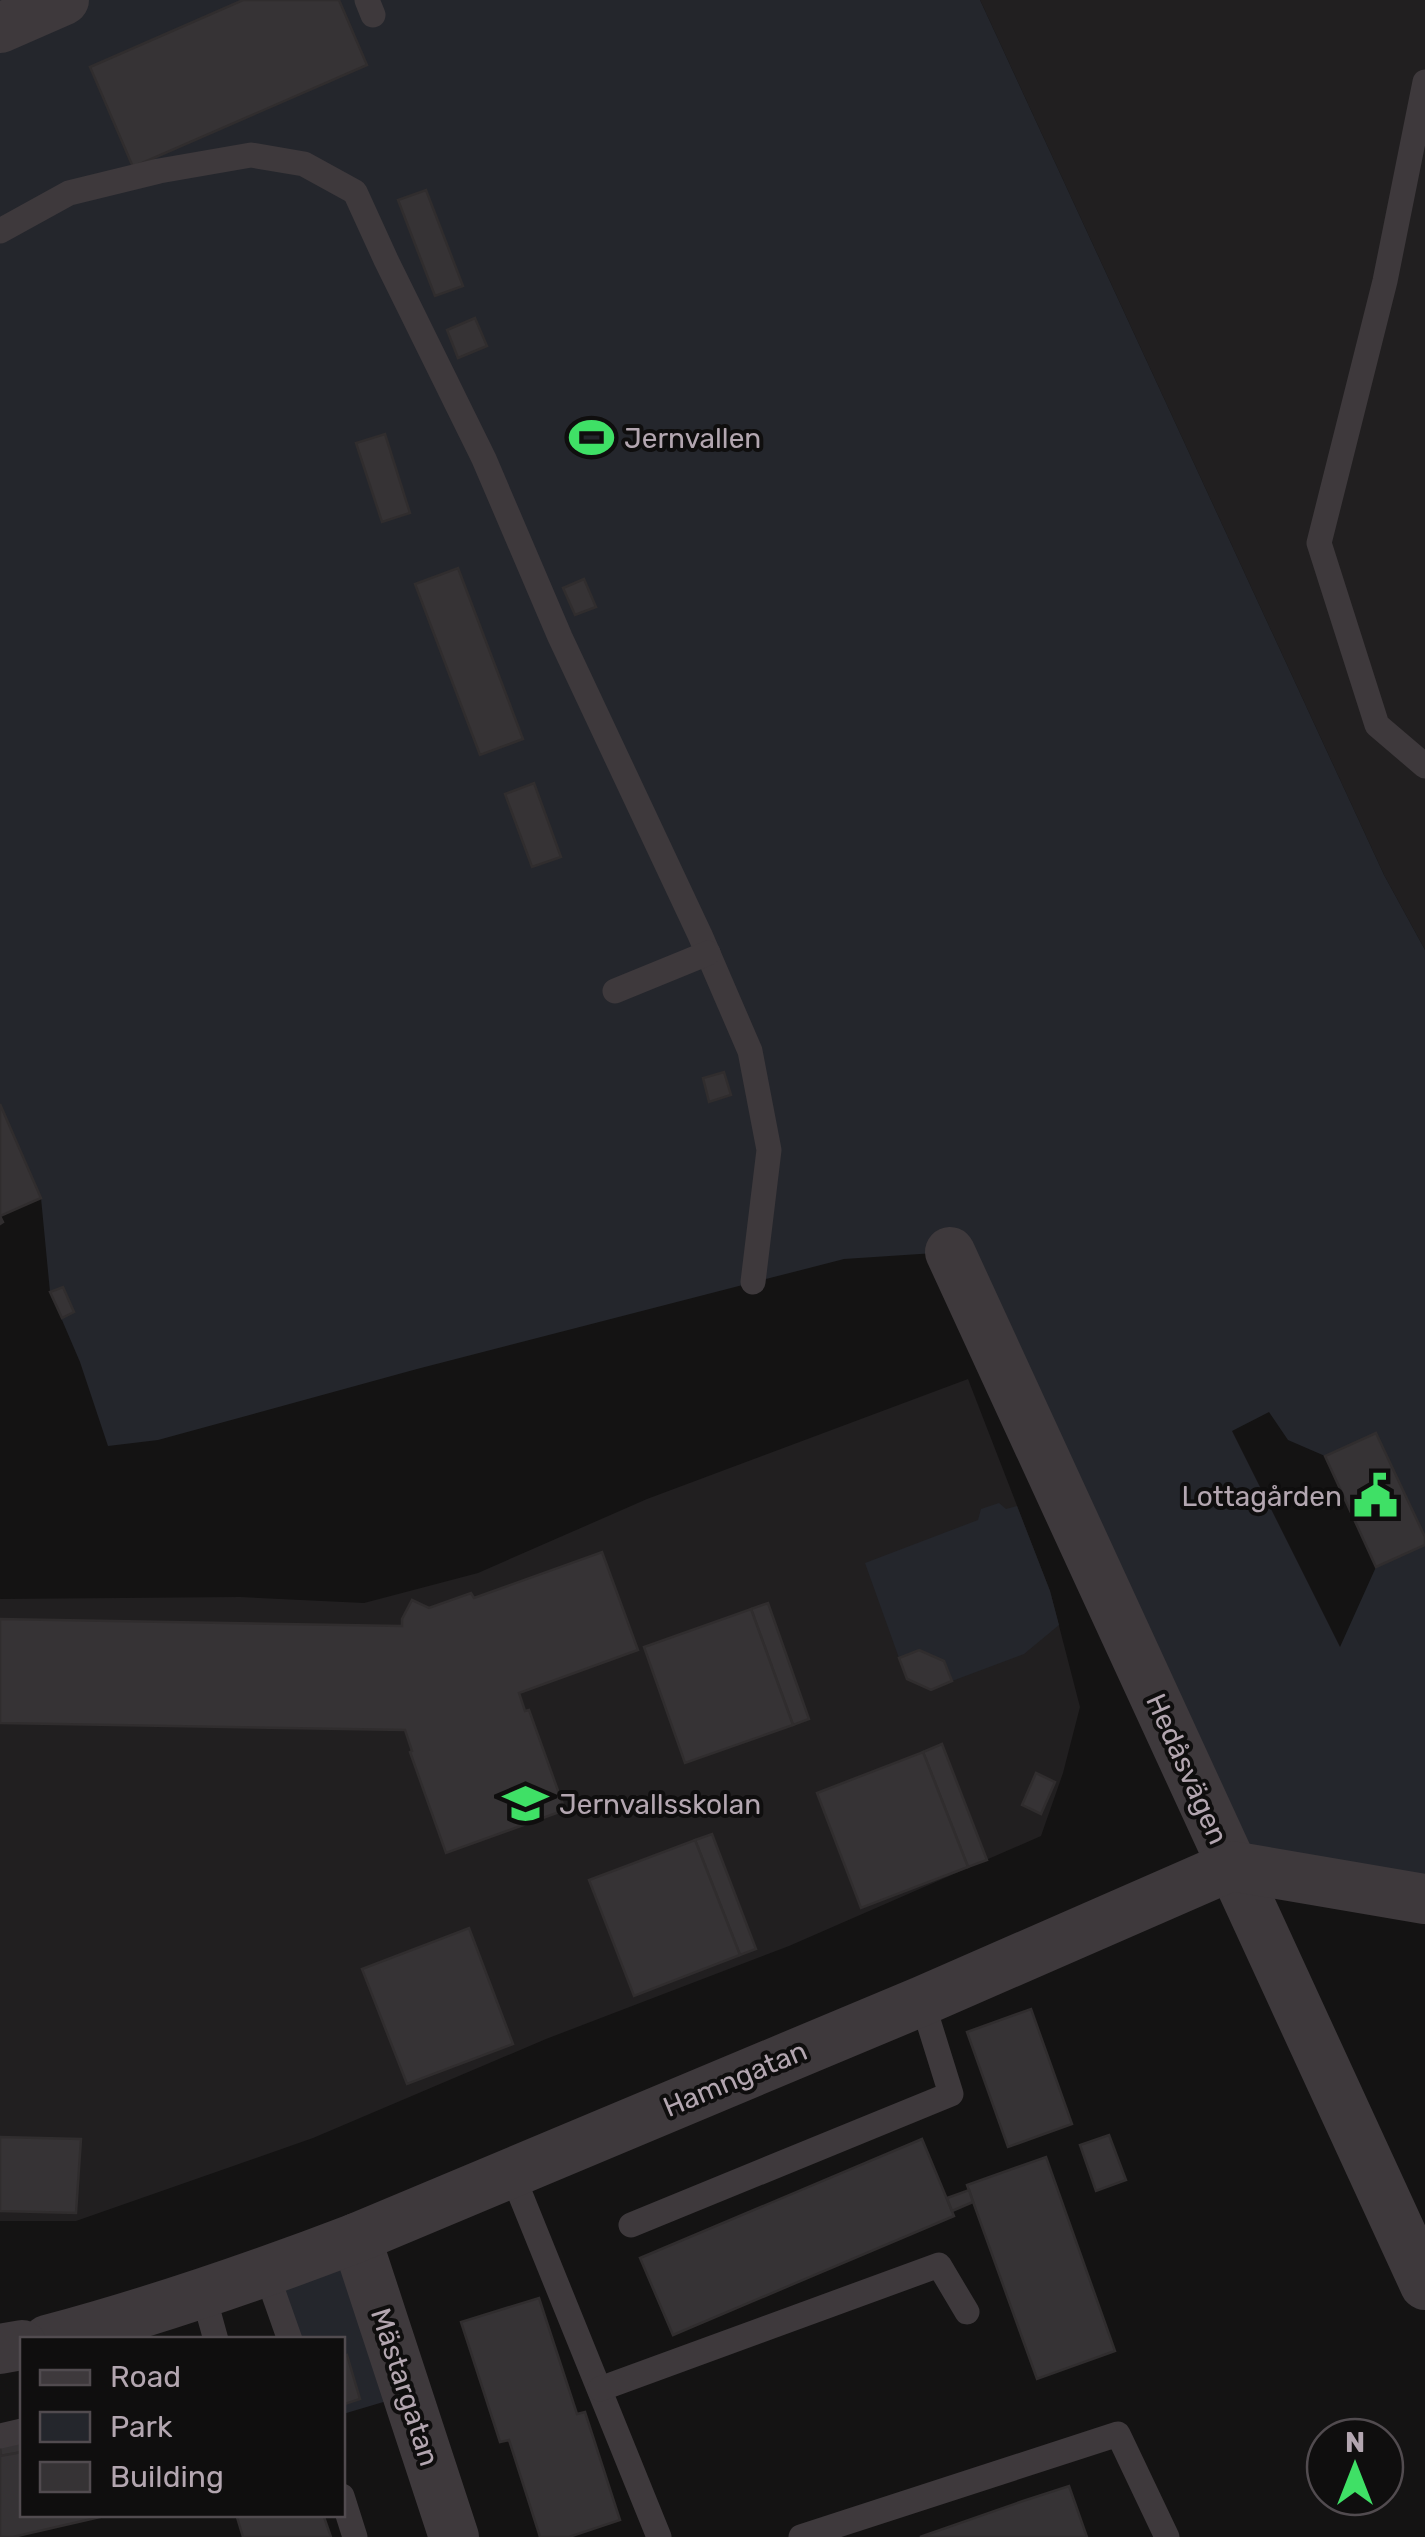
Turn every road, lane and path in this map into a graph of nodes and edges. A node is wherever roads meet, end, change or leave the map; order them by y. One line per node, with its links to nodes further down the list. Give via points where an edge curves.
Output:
1 (64, 0): 2 (street)
2 (0, 28)
3 (1425, 82): 5 (lane, via 1385,281 1319,544 1377,725)
4 (0, 231): 6 (lane, via 70,193 251,155 304,164 355,192)
5 (1425, 766)
6 (708, 953): 7 (lane); 9 (lane, via 750,1051 769,1150)
7 (616, 992)
8 (950, 1252): 10 (street, Hedåsvägen)
9 (753, 1282)
10 (1231, 1866): 11 (street); 12 (street, Hamngatan); 17 (street, Hedåsvägen)
11 (1425, 1900)
12 (922, 2000): 13 (street, Hamngatan); 14 (lane, via 951,2094)
13 (512, 2174): 15 (street, Hamngatan); 22 (lane)
14 (631, 2225)
15 (356, 2238): 16 (street, Hamngatan); 25 (street, Mästargatan)
16 (266, 2272): 19 (street, Hamngatan); 21 (lane)
17 (1425, 2285)
18 (968, 2312): 22 (lane, via 939,2265)
19 (210, 2316): 20 (street, Hamngatan, via 118,2321)
20 (58, 2337)
21 (289, 2337)
22 (600, 2388): 26 (lane)
23 (345, 2505): 24 (lane)
24 (355, 2537)
25 (454, 2537)
26 (659, 2537)
27 (801, 2537): 28 (lane, via 1118,2434)
28 (1167, 2537)

